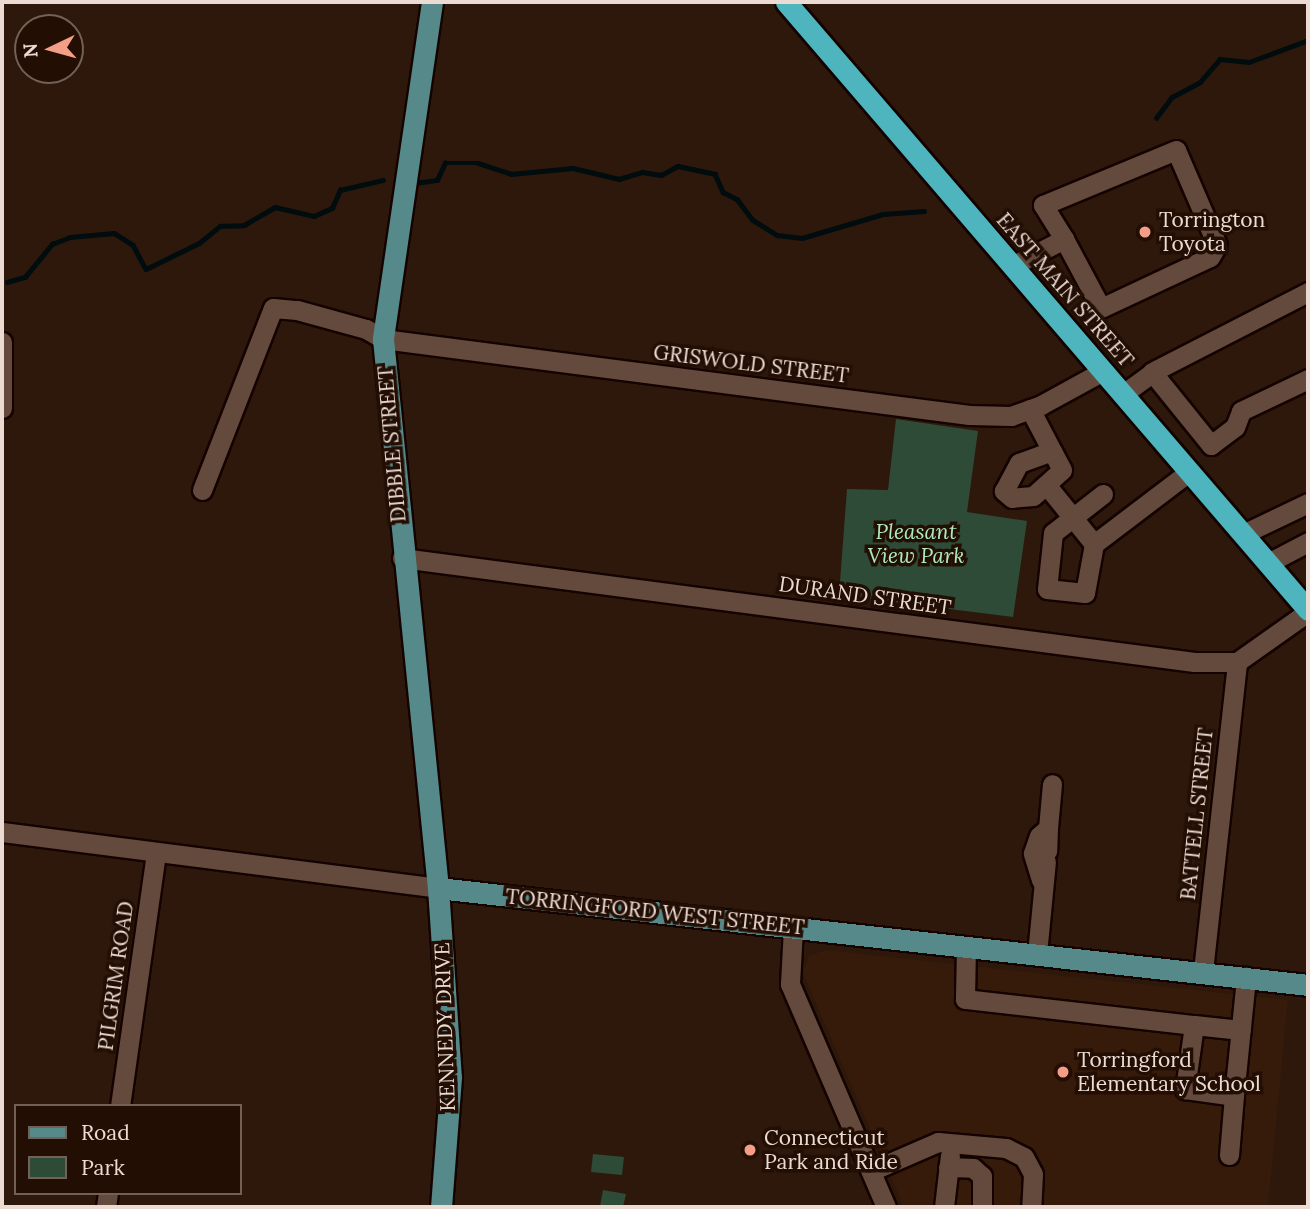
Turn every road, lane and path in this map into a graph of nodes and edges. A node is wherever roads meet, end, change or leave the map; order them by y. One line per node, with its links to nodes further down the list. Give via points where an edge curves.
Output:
1 (432, 2): 6 (main road, DIBBLE STREET)
2 (786, 2): 4 (highway, EAST MAIN STREET)
3 (1064, 239): 3 (street, via 1101,308 1210,257 1217,244 1176,150 1043,205); 4 (street)
4 (1012, 266): 8 (highway, EAST MAIN STREET)
5 (1308, 292): 9 (street)
6 (383, 339): 13 (street, GRISWOLD STREET, via 970,415 1011,416); 17 (street, GRISWOLD STREET, via 297,310 273,308); 24 (main road, DIBBLE STREET)
7 (2, 346): 12 (street)
8 (1103, 371): 11 (highway, EAST MAIN STREET); 13 (street, GRISWOLD STREET)
9 (1152, 372): 10 (street, via 1211,445 1235,427 1241,411); 11 (street)
10 (1308, 379)
11 (1123, 394): 15 (highway, EAST MAIN STREET)
12 (2, 408)
13 (1030, 409): 14 (street)
14 (1052, 451): 16 (street, via 1062,470); 16 (street, via 1020,463 1004,491 1012,498 1034,496)
15 (1189, 472): 21 (highway, EAST MAIN STREET); 23 (street)
16 (1048, 487): 20 (street)
17 (202, 490)
18 (1103, 494): 20 (street)
19 (1308, 503): 21 (street)
20 (1072, 520): 23 (street); 23 (street, via 1053,533 1047,589 1085,593)
21 (1243, 534): 25 (highway, EAST MAIN STREET)
22 (1308, 542): 25 (street)
23 (1094, 544)
24 (402, 558): 27 (street, DURAND STREET, via 1194,662); 33 (main road, DIBBLE STREET)
25 (1268, 563): 26 (highway, EAST MAIN STREET)
26 (1308, 611): 27 (street)
27 (1237, 662): 37 (street, BATTELL STREET)
28 (1052, 783): 29 (street)
29 (1048, 828): 32 (street); 32 (street, via 1039,836 1033,853)
30 (2, 832): 31 (street, TORRINGFORD WEST STREET)
31 (156, 853): 33 (street, TORRINGFORD WEST STREET); 43 (street, PILGRIM ROAD)
32 (1044, 886): 36 (street)
33 (438, 888): 34 (main road, TORRINGFORD WEST STREET); 48 (main road, KENNEDY DRIVE, via 451,1077)
34 (793, 928): 35 (main road, TORRINGFORD WEST STREET); 47 (street, via 790,984)
35 (966, 946): 36 (main road, TORRINGFORD WEST STREET); 40 (street, via 963,996 979,1002)
36 (1037, 954): 37 (main road, TORRINGFORD WEST STREET)
37 (1202, 971): 38 (main road, TORRINGFORD WEST STREET)
38 (1246, 977): 39 (main road, TORRINGFORD WEST STREET); 41 (street)
39 (1308, 985)
40 (1194, 1025): 41 (street); 42 (street, via 1185,1089)
41 (1241, 1030): 42 (street)
42 (1234, 1096): 45 (street)
43 (120, 1104)
44 (951, 1143): 46 (street); 47 (street, via 938,1142); 52 (street, via 1006,1148 1024,1157 1033,1174)
45 (1229, 1155)
46 (948, 1167): 50 (street); 51 (street, via 973,1168 982,1175)
47 (871, 1171): 49 (street)
48 (441, 1207)
49 (886, 1207)
50 (944, 1207)
51 (982, 1207)
52 (1031, 1207)

